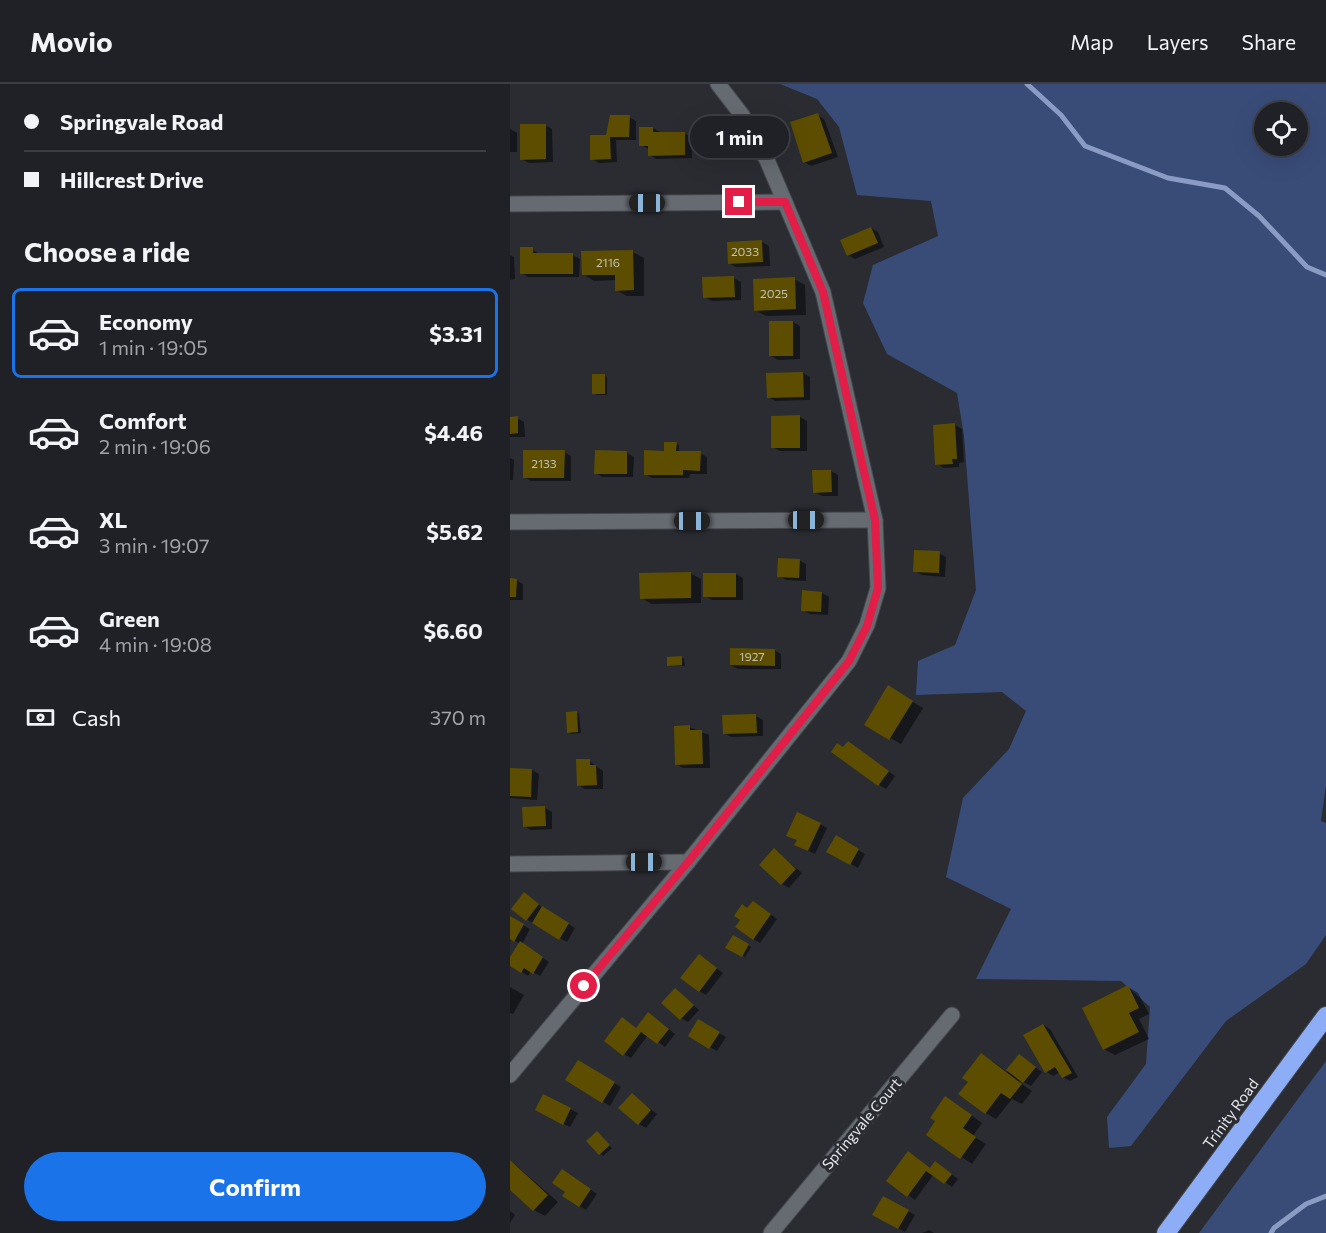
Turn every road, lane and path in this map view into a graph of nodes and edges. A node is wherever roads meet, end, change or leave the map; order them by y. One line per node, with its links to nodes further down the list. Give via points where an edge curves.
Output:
1 (718, 84): 2 (street, via 742,115)
2 (785, 202): 3 (street); 4 (street, via 823,292)
3 (510, 204)
4 (875, 520): 5 (street); 6 (street, via 878,588 867,626 849,661)
5 (510, 522)
6 (688, 862): 7 (street); 10 (street)
7 (510, 864)
8 (952, 1015): 11 (street, Springvale Court)
9 (1326, 1016): 12 (highway, Trinity Road)
10 (510, 1075)
11 (771, 1233)
12 (1166, 1233)

